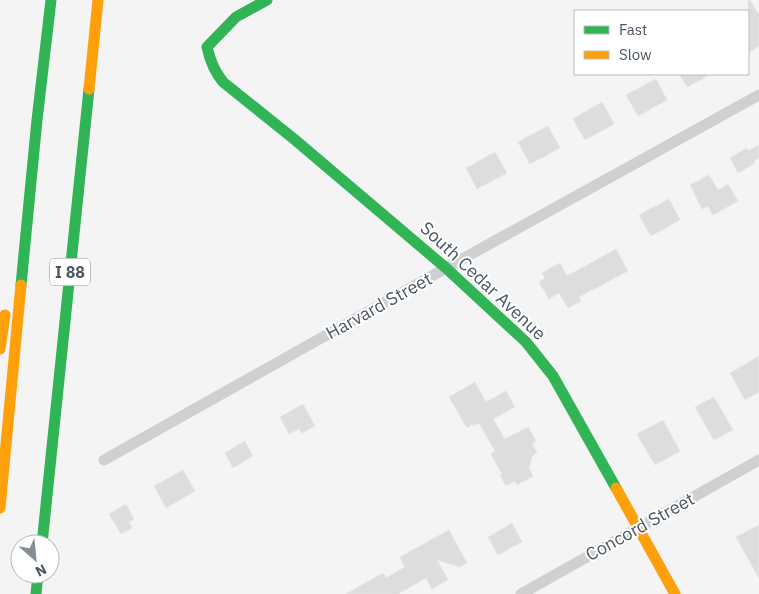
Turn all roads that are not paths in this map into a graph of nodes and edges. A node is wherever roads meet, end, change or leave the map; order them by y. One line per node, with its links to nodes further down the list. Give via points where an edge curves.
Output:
1 (51, 0): 5 (main road, I 88)
2 (98, 0): 12 (main road, I 88)
3 (267, 0): 6 (main road, South Cedar Avenue, via 236,17 207,46 215,73)
4 (759, 94): 6 (street, Harvard Street)
5 (37, 120): 7 (main road); 10 (main road, I 88)
6 (446, 268): 8 (street, Harvard Street); 11 (main road, South Cedar Avenue, via 526,342 553,376)
7 (0, 348)
8 (104, 460)
9 (759, 460): 11 (street, Concord Street)
10 (0, 508)
11 (638, 528): 13 (street, Concord Street); 14 (main road, South Cedar Avenue)
12 (43, 534)
13 (521, 594)
14 (675, 594)

